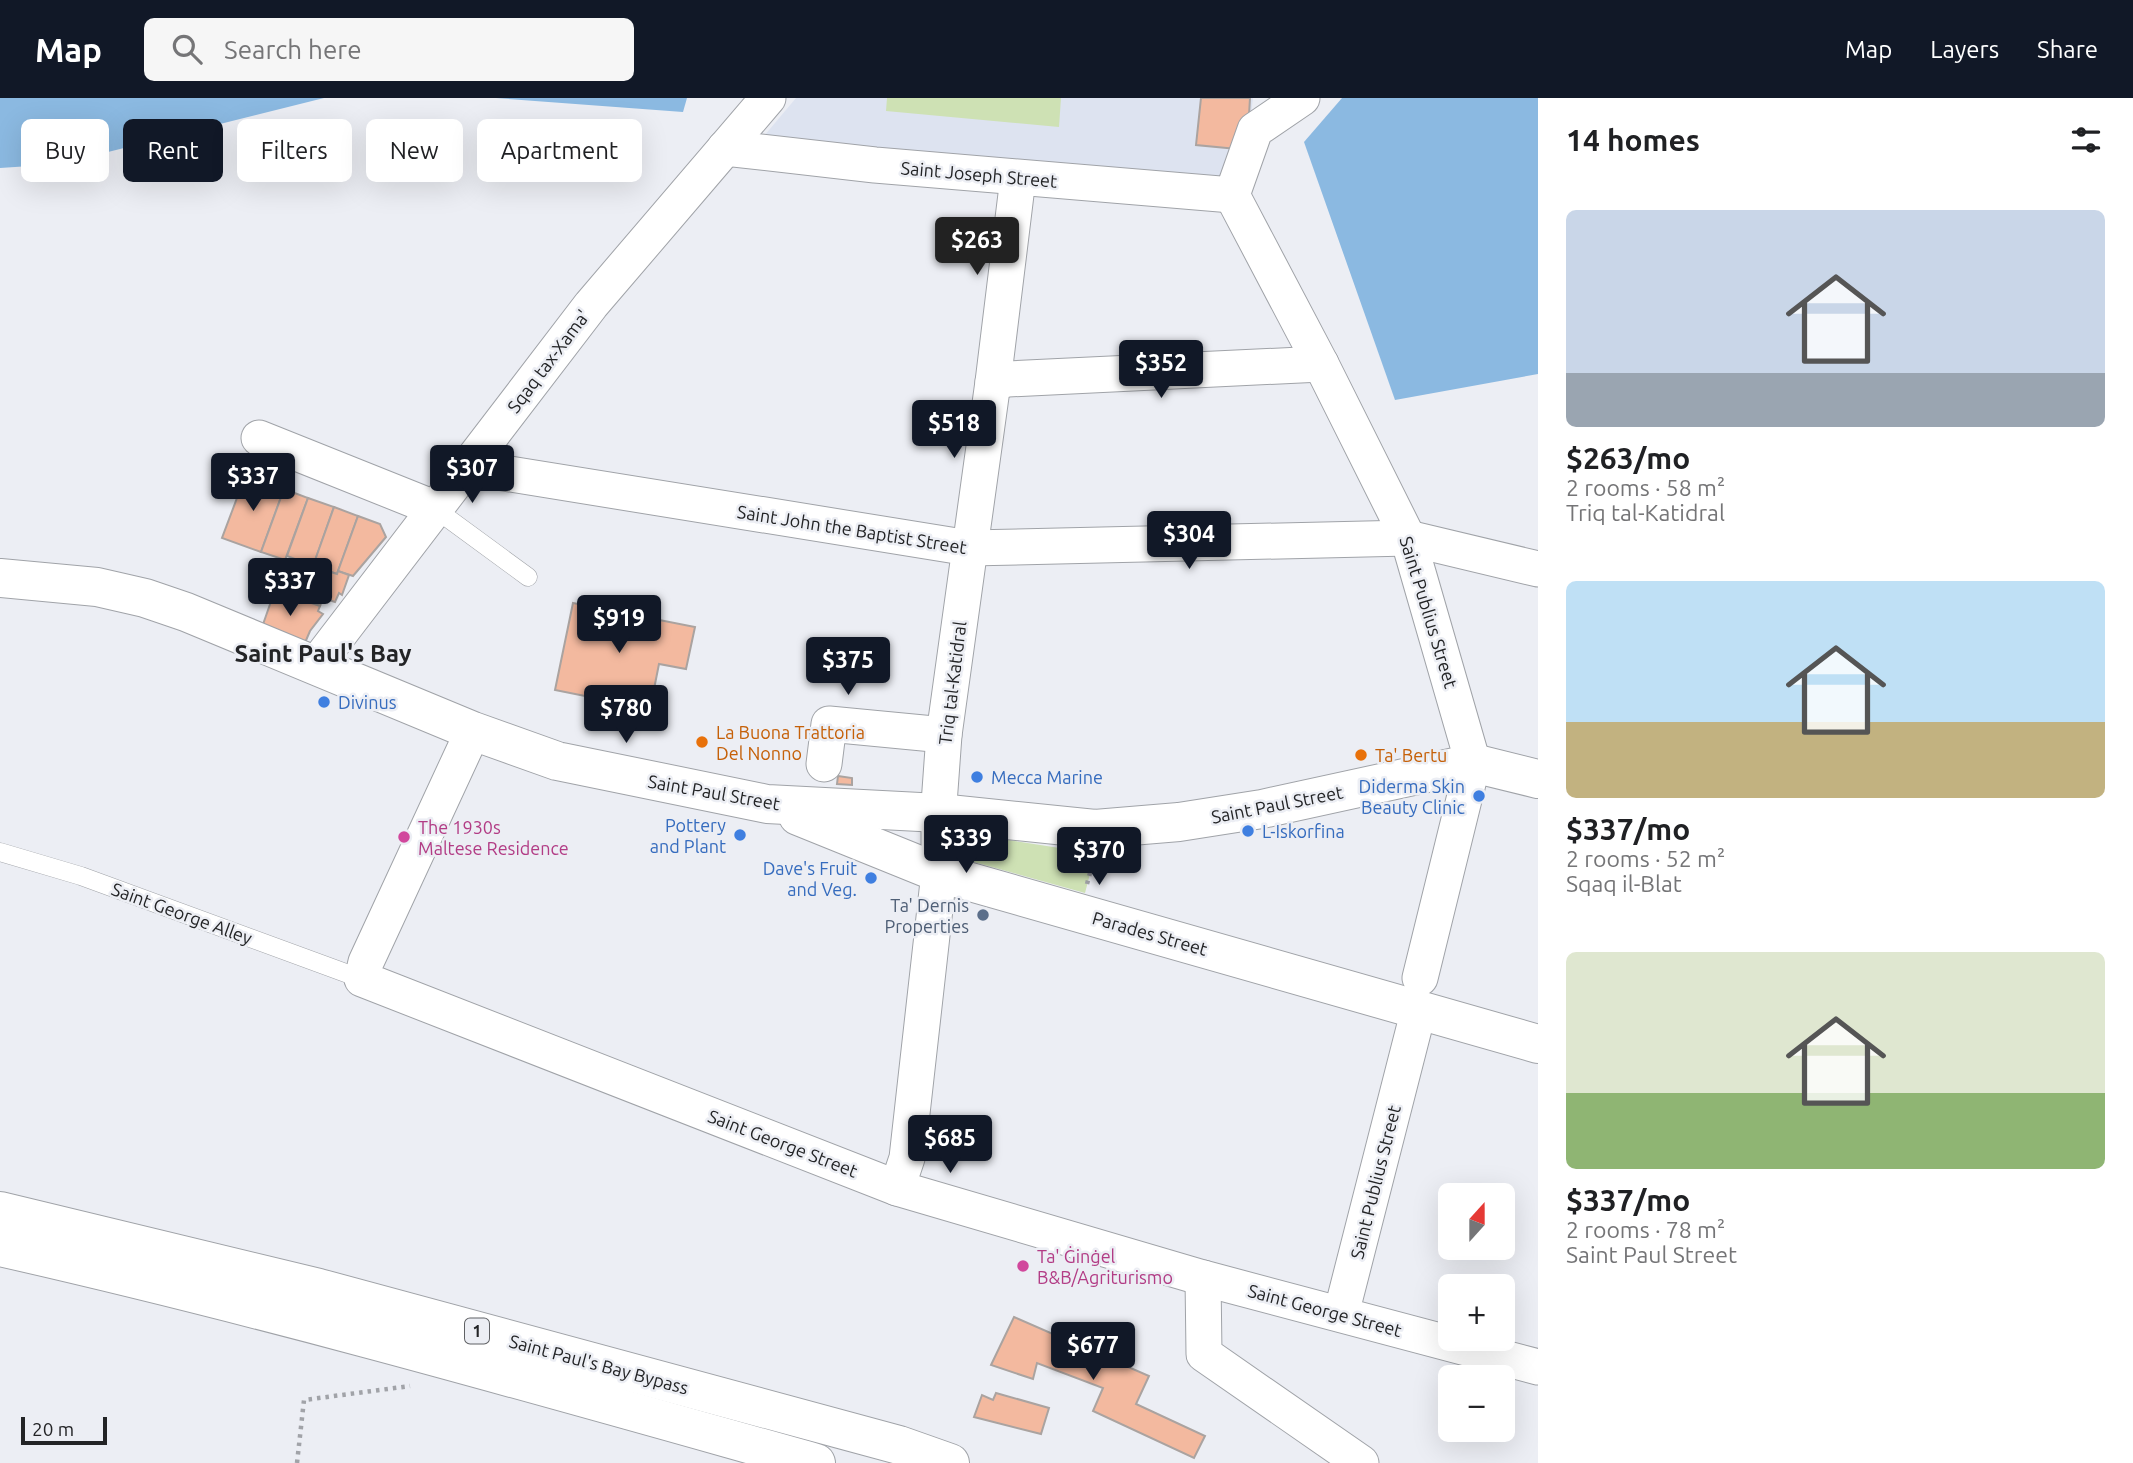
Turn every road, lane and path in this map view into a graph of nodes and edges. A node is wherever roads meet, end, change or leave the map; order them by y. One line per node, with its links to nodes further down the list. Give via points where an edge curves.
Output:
1 (768, 98): 3 (street, Sqaq tax-Xama')
2 (1302, 98): 5 (street, via 1255,130)
3 (726, 148): 4 (street, Saint Joseph Street); 9 (street, Sqaq tax-Xama', via 591,305)
4 (1018, 178): 5 (street, Saint Joseph Street); 7 (street, Triq tal-Katidral)
5 (1232, 195): 6 (street, Saint Publius Street)
6 (1321, 364): 7 (street); 11 (street, Saint Publius Street)
7 (993, 382): 12 (street, Triq tal-Katidral)
8 (259, 438): 10 (street)
9 (467, 467): 10 (street, Sqaq tax-Xama'); 12 (street, Saint John the Baptist Street)
10 (434, 508): 14 (lane); 16 (street, Sqaq tax-Xama')
11 (1408, 538): 12 (street, Saint John the Baptist Street); 13 (street, Saint John the Baptist Street); 19 (street, Saint Publius Street)
12 (969, 548): 18 (street, Triq tal-Katidral)
13 (1538, 569)
14 (528, 577)
15 (0, 578): 16 (main road, Saint Paul Street, via 97,587 145,598)
16 (315, 666): 17 (main road, Saint Paul Street)
17 (473, 731): 22 (main road, Saint Paul Street, via 557,761); 28 (street)
18 (944, 735): 20 (street, via 829,724); 23 (street, Triq tal-Katidral)
19 (1474, 763): 21 (main road, Saint Paul Street); 24 (main road, Saint Paul Street, via 1262,809); 29 (street, Saint Publius Street)
20 (824, 764)
21 (1538, 779)
22 (767, 804): 23 (main road, Saint Paul Street); 26 (main road, Parades Street)
23 (939, 813): 24 (main road, Saint Paul Street); 26 (street, Triq tal-Katidral)
24 (1111, 827): 27 (path, via 1097,847 1085,893)
25 (0, 852): 28 (lane, Saint George Alley, via 81,876)
26 (939, 873): 27 (main road, Parades Street); 31 (street, Triq tal-Katidral, via 907,1158)
27 (1087, 915): 29 (main road, Parades Street)
28 (362, 979): 31 (street, Saint George Street)
29 (1419, 993): 30 (main road, Parades Street); 35 (street, Saint Publius Street)
30 (1538, 1044)
31 (897, 1188): 34 (street, Saint George Street)
32 (0, 1211): 40 (main road, Saint Paul's Bay Bypass / 1, via 319,1288 900,1445)
33 (0, 1247): 39 (main road, Saint Paul's Bay Bypass / 1, via 163,1284)
34 (1203, 1278): 35 (street, Saint George Street); 41 (street, via 1205,1354)
35 (1340, 1314): 36 (street, Saint George Street)
36 (1538, 1367)
37 (419, 1384): 38 (path, via 304,1400)
38 (297, 1463)
39 (816, 1463)
40 (950, 1463)
41 (1361, 1463)

